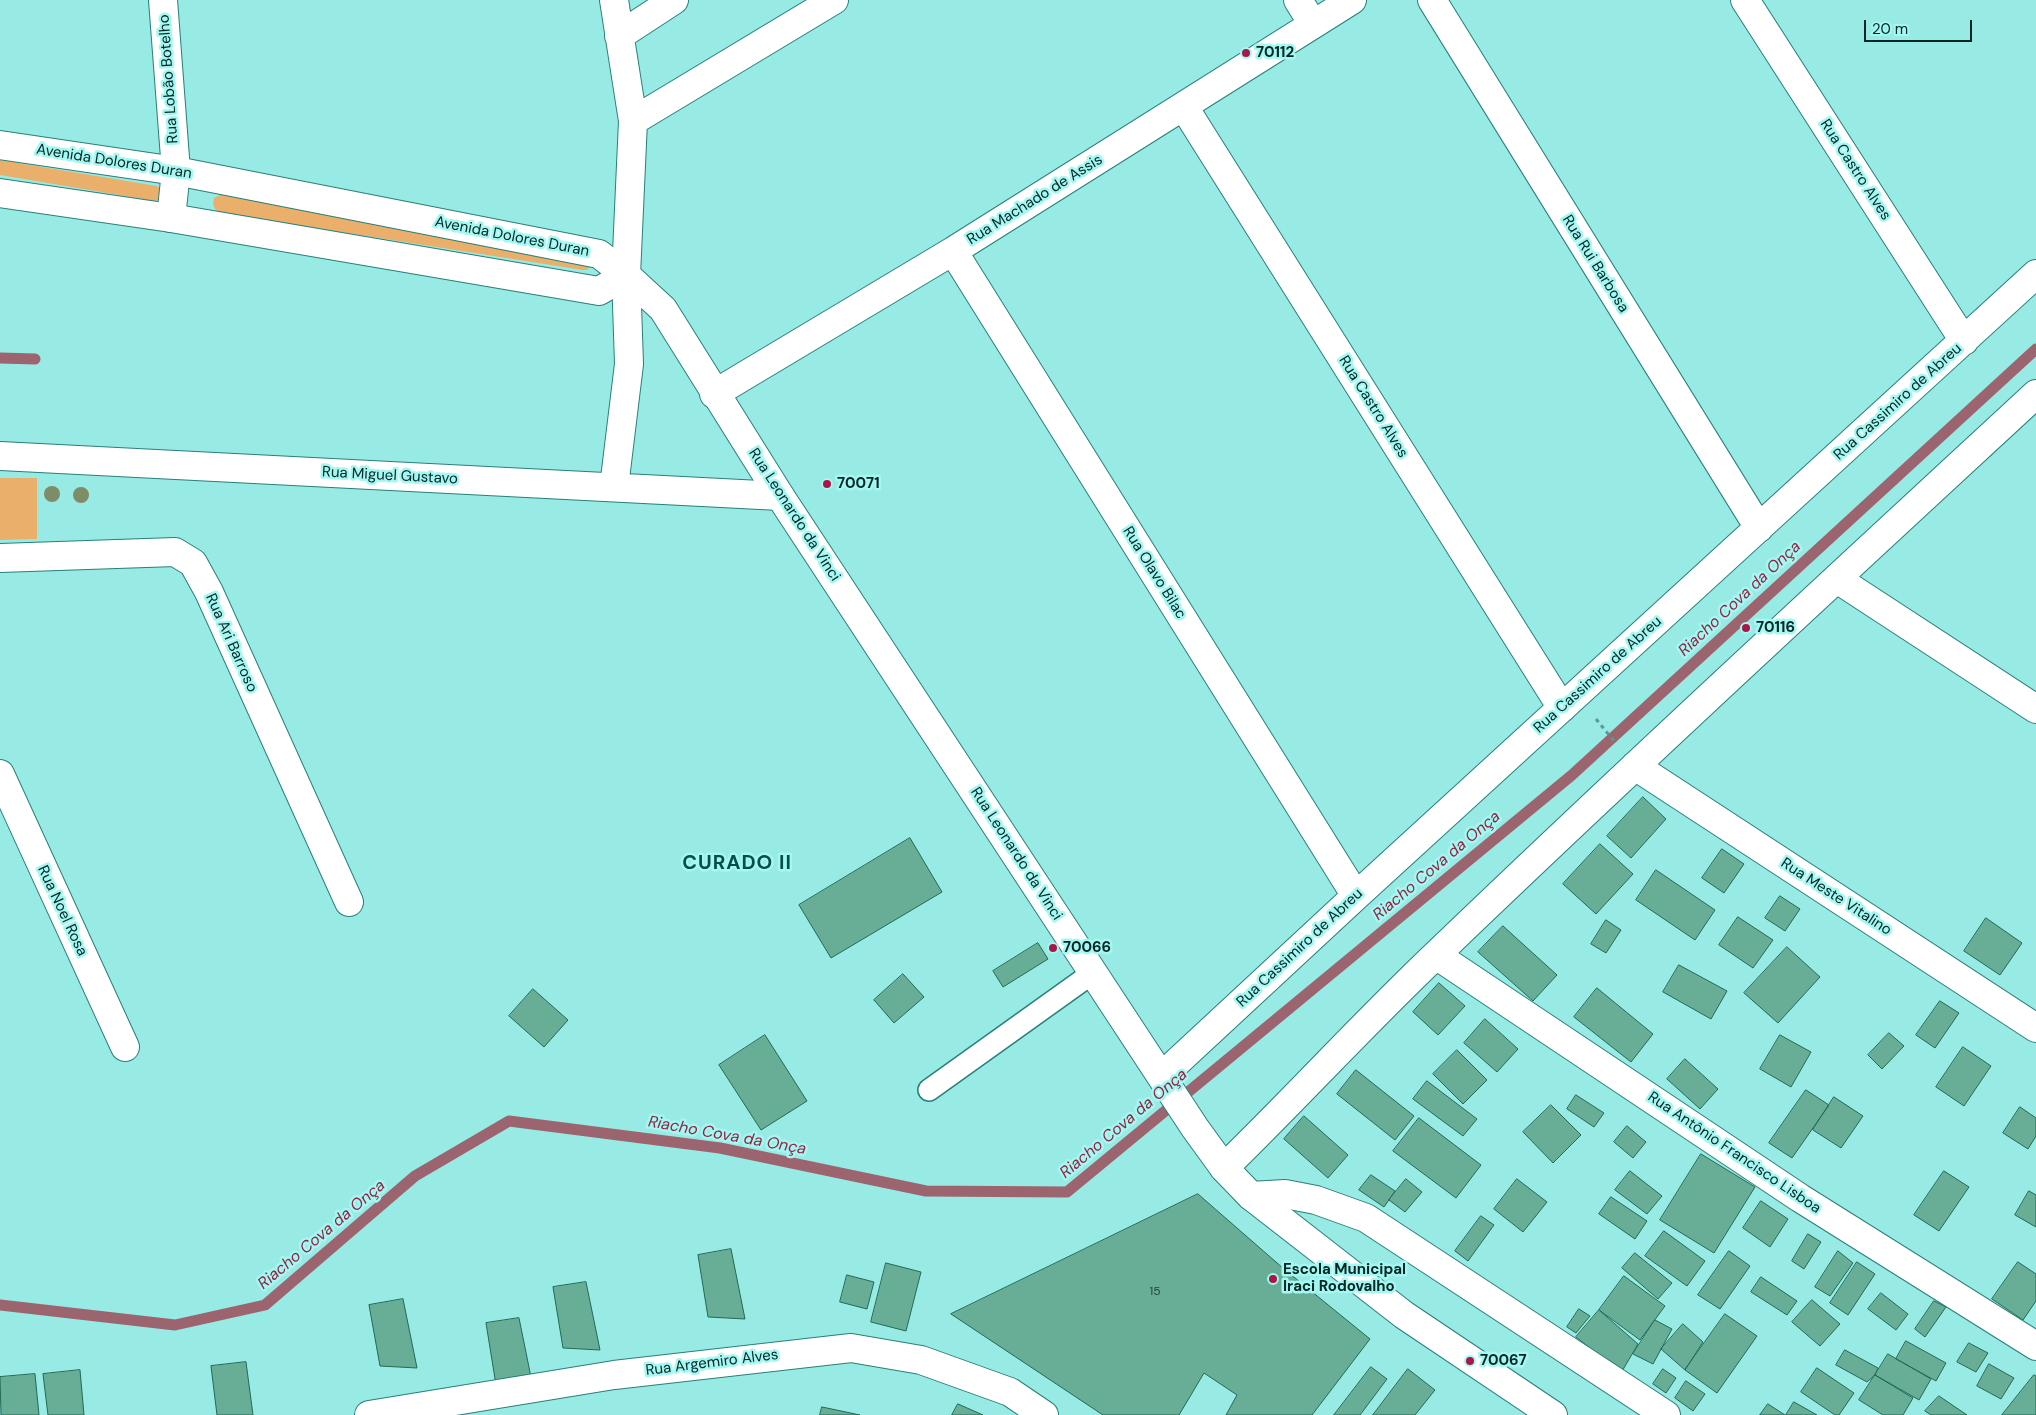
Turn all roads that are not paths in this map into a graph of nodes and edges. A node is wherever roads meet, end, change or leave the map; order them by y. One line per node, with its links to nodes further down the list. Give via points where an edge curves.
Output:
1 (163, 0): 14 (street, Rua Lobão Botelho)
2 (614, 0): 10 (street)
3 (674, 0): 10 (street)
4 (834, 0): 12 (street)
5 (1298, 0): 9 (street)
6 (1352, 0): 9 (street, Rua Machado de Assis)
7 (1432, 0): 26 (street, Rua Rui Barbosa)
8 (1745, 0): 20 (street, Rua Castro Alves)
9 (1313, 24): 11 (street, Rua Machado de Assis)
10 (619, 36): 12 (street)
11 (1184, 107): 17 (street, Rua Machado de Assis); 29 (street, Rua Castro Alves)
12 (633, 122): 19 (street)
13 (0, 144): 14 (street, Avenida Dolores Duran)
14 (176, 171): 16 (street, Rua Lobão Botelho); 19 (street, Avenida Dolores Duran, via 599,254)
15 (0, 193): 16 (street)
16 (171, 218): 19 (street, via 599,291)
17 (953, 251): 21 (street, Rua Machado de Assis); 33 (street, Rua Olavo Bilac)
18 (2036, 274): 20 (street, Rua Cassimiro de Abreu)
19 (626, 275): 21 (street, Rua Leonardo da Vinci, via 663,309); 24 (street, via 629,364)
20 (1964, 341): 26 (street, Rua Cassimiro de Abreu)
21 (714, 394): 25 (street, Rua Leonardo da Vinci)
22 (2036, 394): 28 (street)
23 (0, 456): 24 (street, Rua Miguel Gustavo)
24 (614, 487): 25 (street, Rua Miguel Gustavo)
25 (780, 496): 36 (street, Rua Leonardo da Vinci)
26 (1759, 528): 29 (street, Rua Cassimiro de Abreu)
27 (0, 558): 34 (street, Rua Ari Barroso, via 175,552 193,563)
28 (1837, 579): 30 (street); 31 (street)
29 (1562, 708): 33 (street, Rua Cassimiro de Abreu)
30 (2036, 709)
31 (1635, 766): 35 (street); 37 (street, Rua Meste Vitalino)
32 (0, 774): 38 (street, Rua Noel Rosa)
33 (1356, 896): 39 (street, Rua Cassimiro de Abreu)
34 (349, 902)
35 (1436, 955): 41 (street); 43 (street, Rua Antônio Francisco Lisboa, via 1800,1198)
36 (1094, 972): 39 (street, Rua Leonardo da Vinci); 40 (lane)
37 (2036, 1028)
38 (125, 1047)
39 (1168, 1085): 41 (street, Rua Leonardo da Vinci)
40 (929, 1090)
41 (1224, 1168): 42 (street, Rua Leonardo da Vinci)
42 (1251, 1196): 47 (street, Rua Leonardo da Vinci, via 1404,1315); 48 (street, via 1285,1194 1366,1218)
43 (2036, 1346)
44 (474, 1406): 45 (street, Rua Argemiro Alves); 46 (street, Rua Argemiro Alves, via 614,1375 851,1348 920,1360 1010,1392)
45 (369, 1415)
46 (1044, 1415)
47 (1553, 1415)
48 (1666, 1415)

